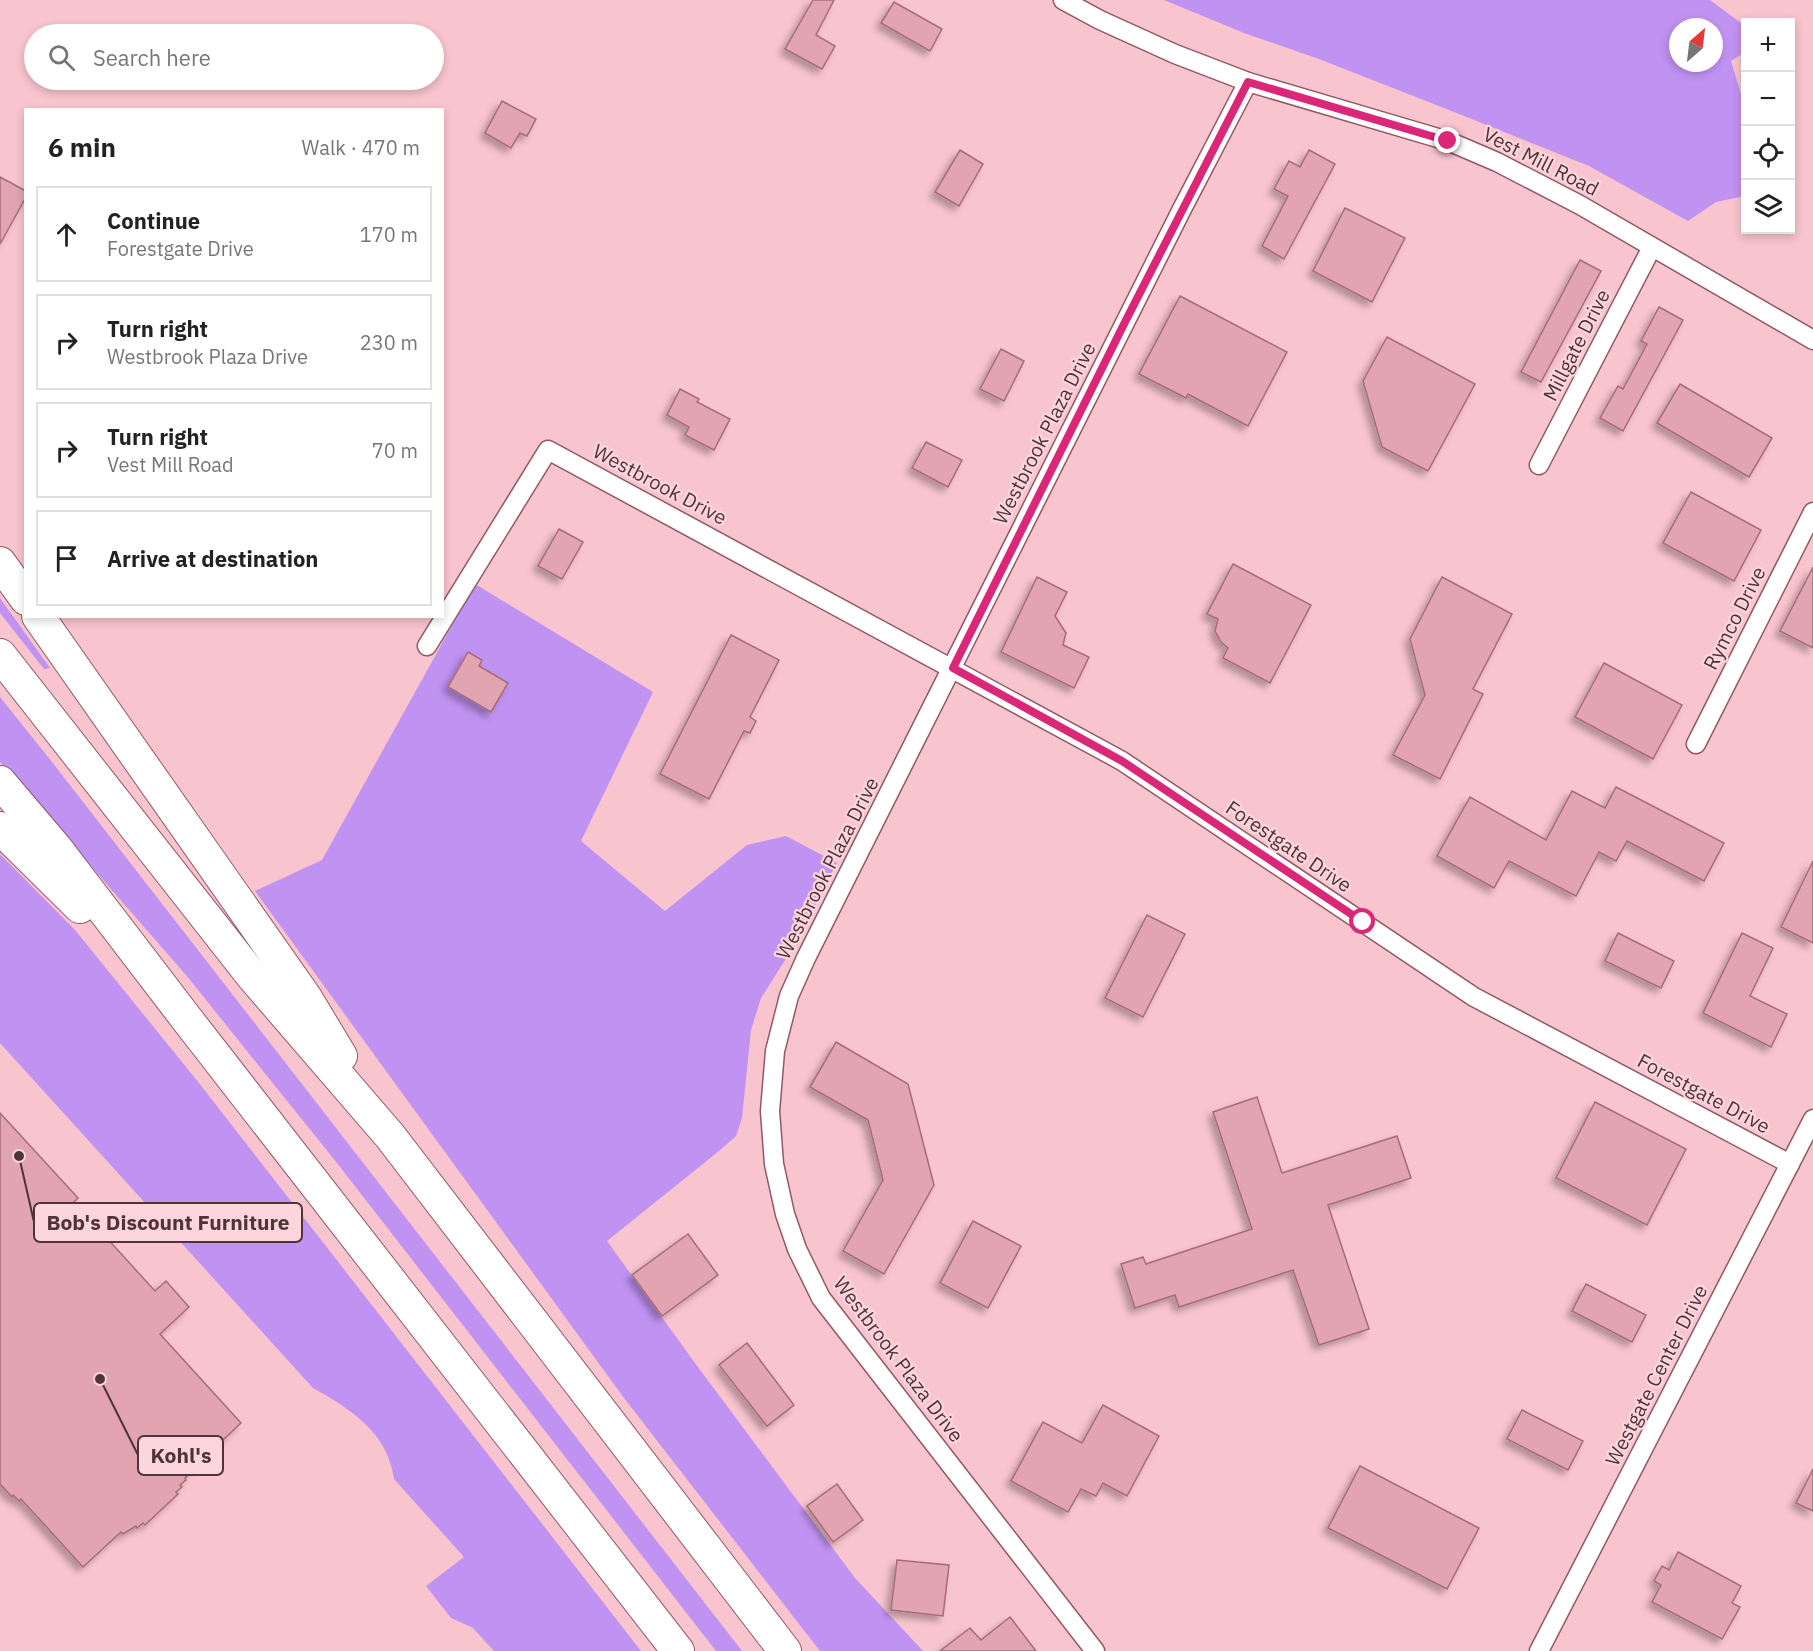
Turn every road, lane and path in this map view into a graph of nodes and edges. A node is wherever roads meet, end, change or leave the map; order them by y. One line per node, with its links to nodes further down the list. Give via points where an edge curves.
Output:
1 (1063, 0): 2 (street, Vest Mill Road, via 1175,54)
2 (1248, 82): 3 (street, Vest Mill Road, via 1448,141 1580,204); 12 (street, Westbrook Plaza Drive)
3 (1652, 247): 4 (street, Vest Mill Road); 5 (street, Millgate Drive)
4 (1813, 340)
5 (1539, 465)
6 (1813, 512): 13 (street, Rymco Drive)
7 (0, 562): 8 (highway)
8 (24, 596)
9 (39, 618): 18 (highway, via 306,998)
10 (427, 646): 12 (street, Westbrook Drive, via 548,450)
11 (0, 655): 18 (highway, via 253,976)
12 (953, 668): 19 (street, Forestgate Drive, via 1122,761 1473,997); 22 (street, Westbrook Plaza Drive, via 789,996 775,1051 770,1111 774,1164 796,1249 821,1298)
13 (1696, 744)
14 (0, 782): 16 (highway, via 56,848)
15 (0, 828): 16 (highway)
16 (186, 1018): 20 (highway)
17 (1813, 1119): 19 (street, Westgate Center Drive)
18 (390, 1136): 21 (highway)
19 (1790, 1164): 23 (street, Westgate Center Drive)
20 (678, 1651)
21 (785, 1651)
22 (1095, 1651)
23 (1539, 1651)

